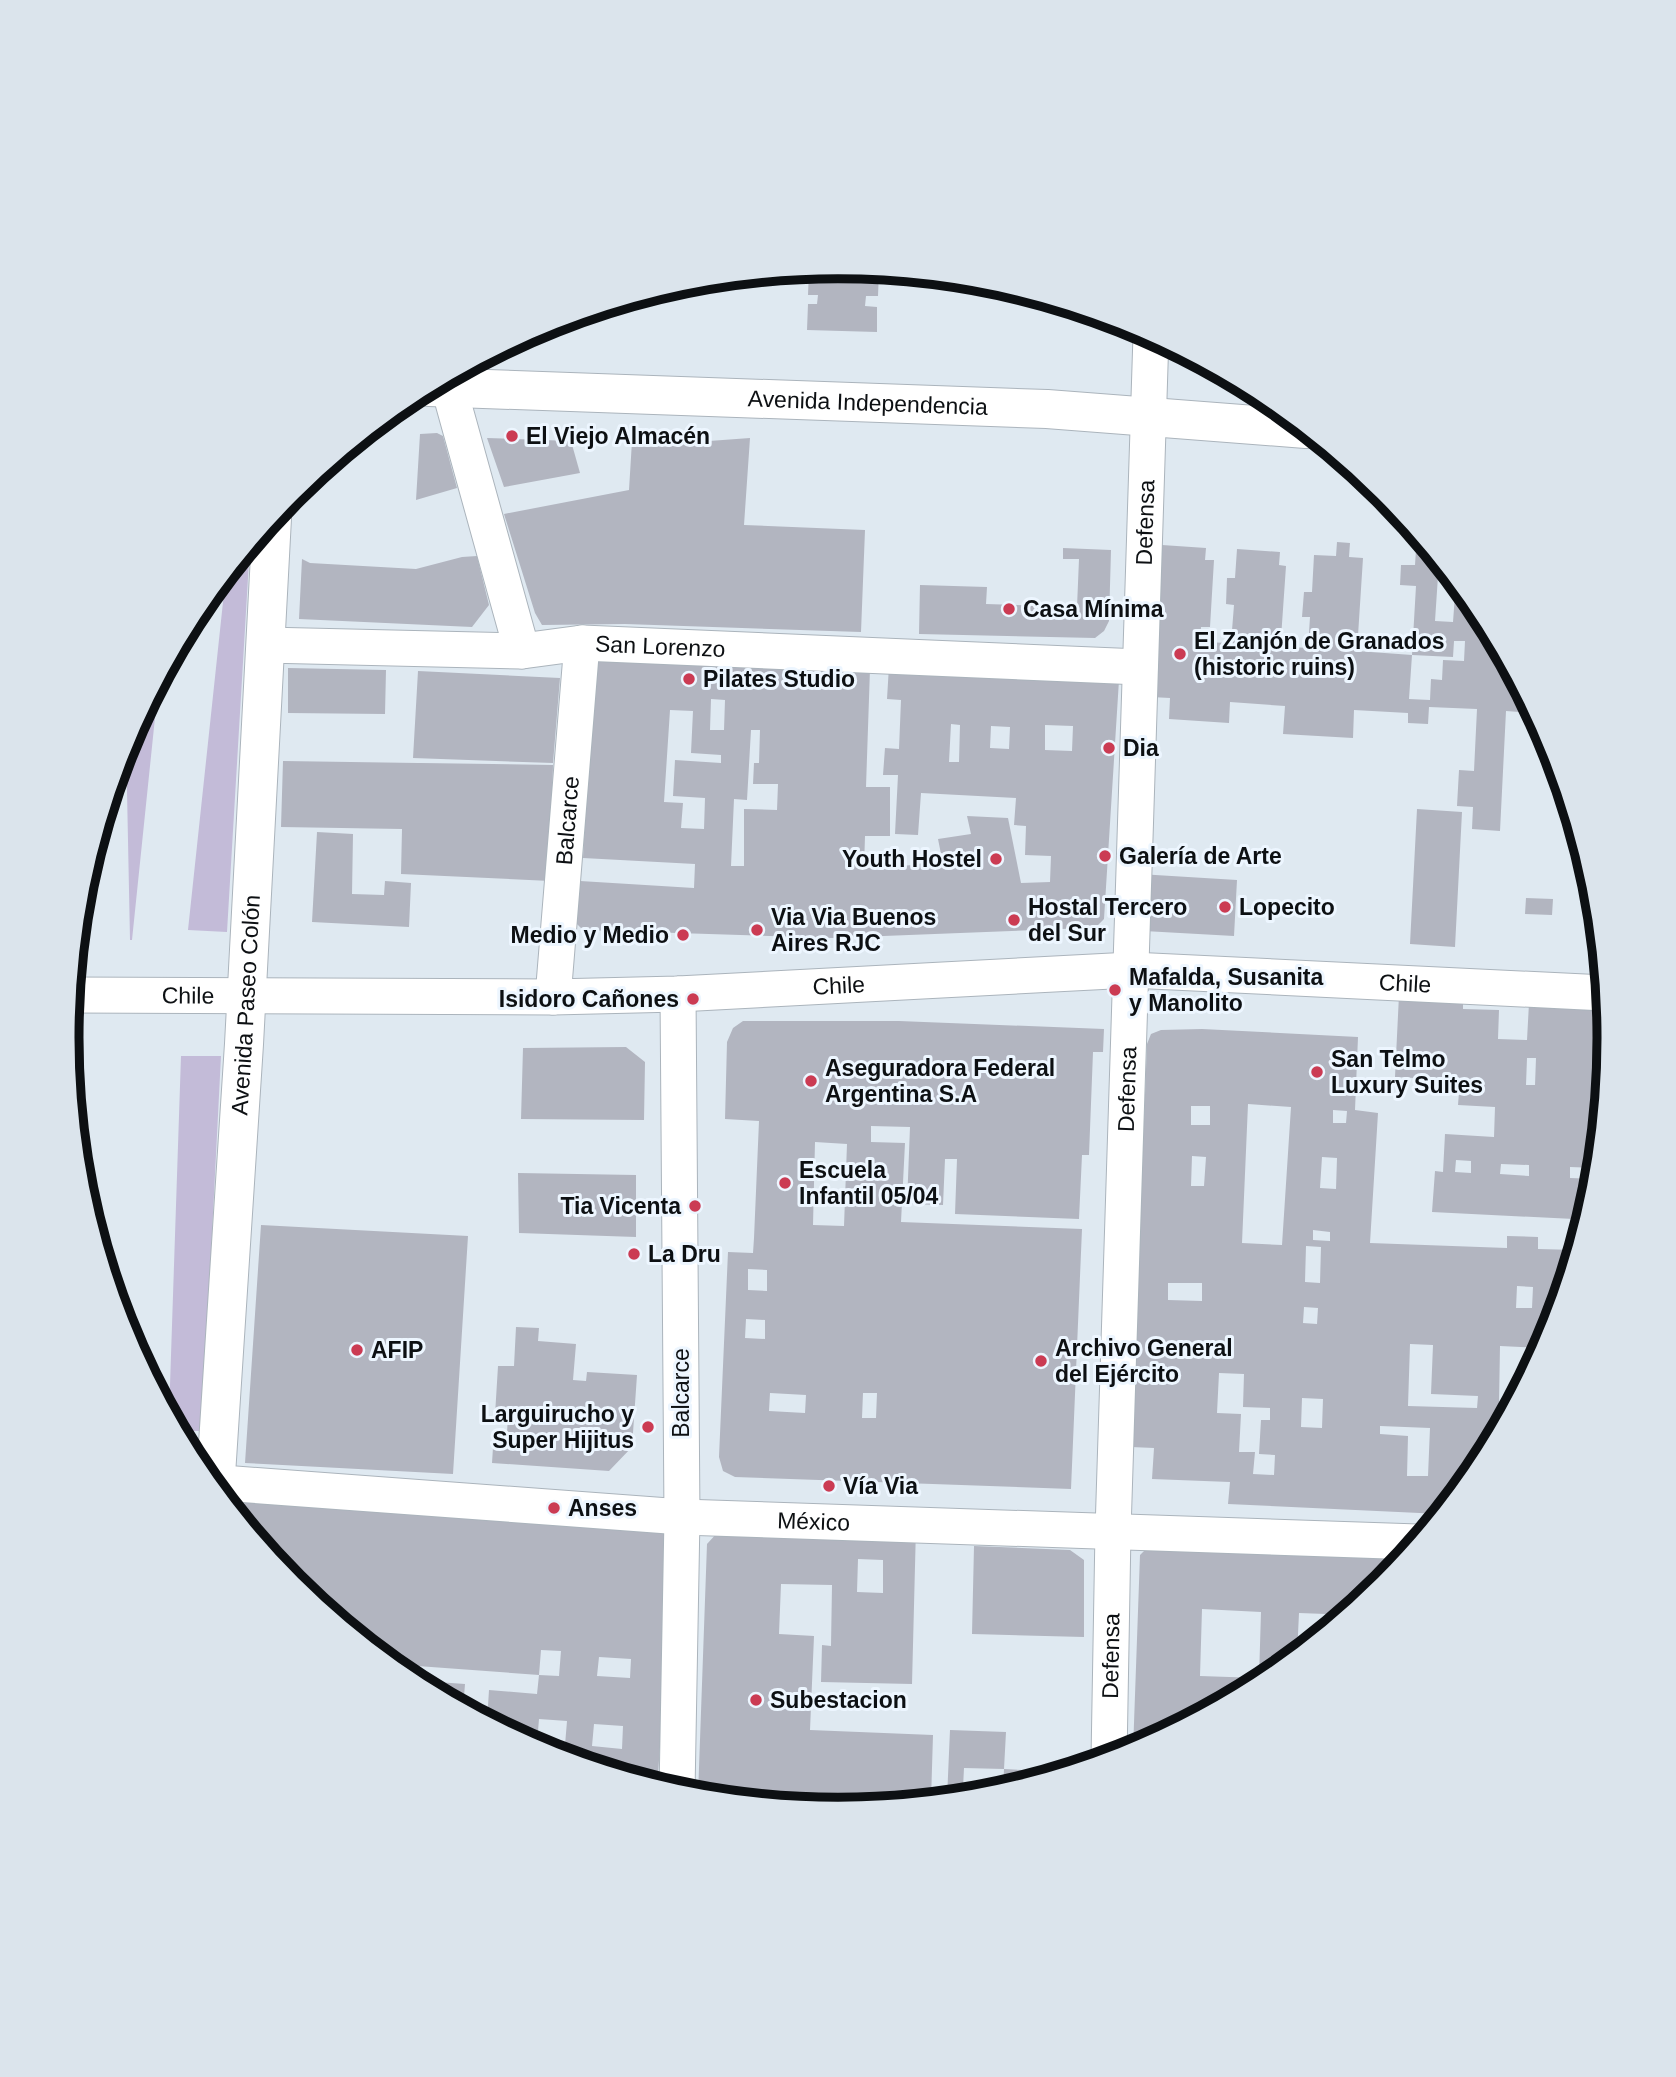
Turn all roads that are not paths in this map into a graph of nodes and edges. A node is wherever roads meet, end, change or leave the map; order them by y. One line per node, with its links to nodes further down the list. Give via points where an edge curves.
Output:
1 (1151, 347): 4 (street, Defensa)
2 (452, 384): 4 (main road, Avenida Independencia)
3 (443, 390): 9 (street)
4 (1149, 416): 5 (main road, Avenida Independencia); 10 (street, Defensa)
5 (1288, 428)
6 (271, 534): 8 (main road, Avenida Paseo Colón)
7 (582, 643): 9 (street, San Lorenzo); 10 (street, San Lorenzo); 16 (street, Balcarce)
8 (265, 645): 9 (street, San Lorenzo); 15 (main road, Avenida Paseo Colón)
9 (522, 651)
10 (1139, 667): 11 (street, Defensa)
11 (1131, 970): 12 (street, Chile); 13 (street, Chile); 20 (street, Defensa)
12 (1596, 993)
13 (678, 994): 16 (street, Chile); 19 (street, Balcarce)
14 (80, 995): 15 (street, Chile)
15 (247, 997): 16 (street, Chile); 17 (main road, Avenida Paseo Colón)
16 (553, 997)
17 (215, 1471)
18 (225, 1486): 19 (street, México)
19 (682, 1517): 20 (street, México); 23 (street, Balcarce)
20 (1112, 1531): 21 (street, México); 22 (street, Defensa)
21 (1407, 1542)
22 (1109, 1747)
23 (677, 1780)

